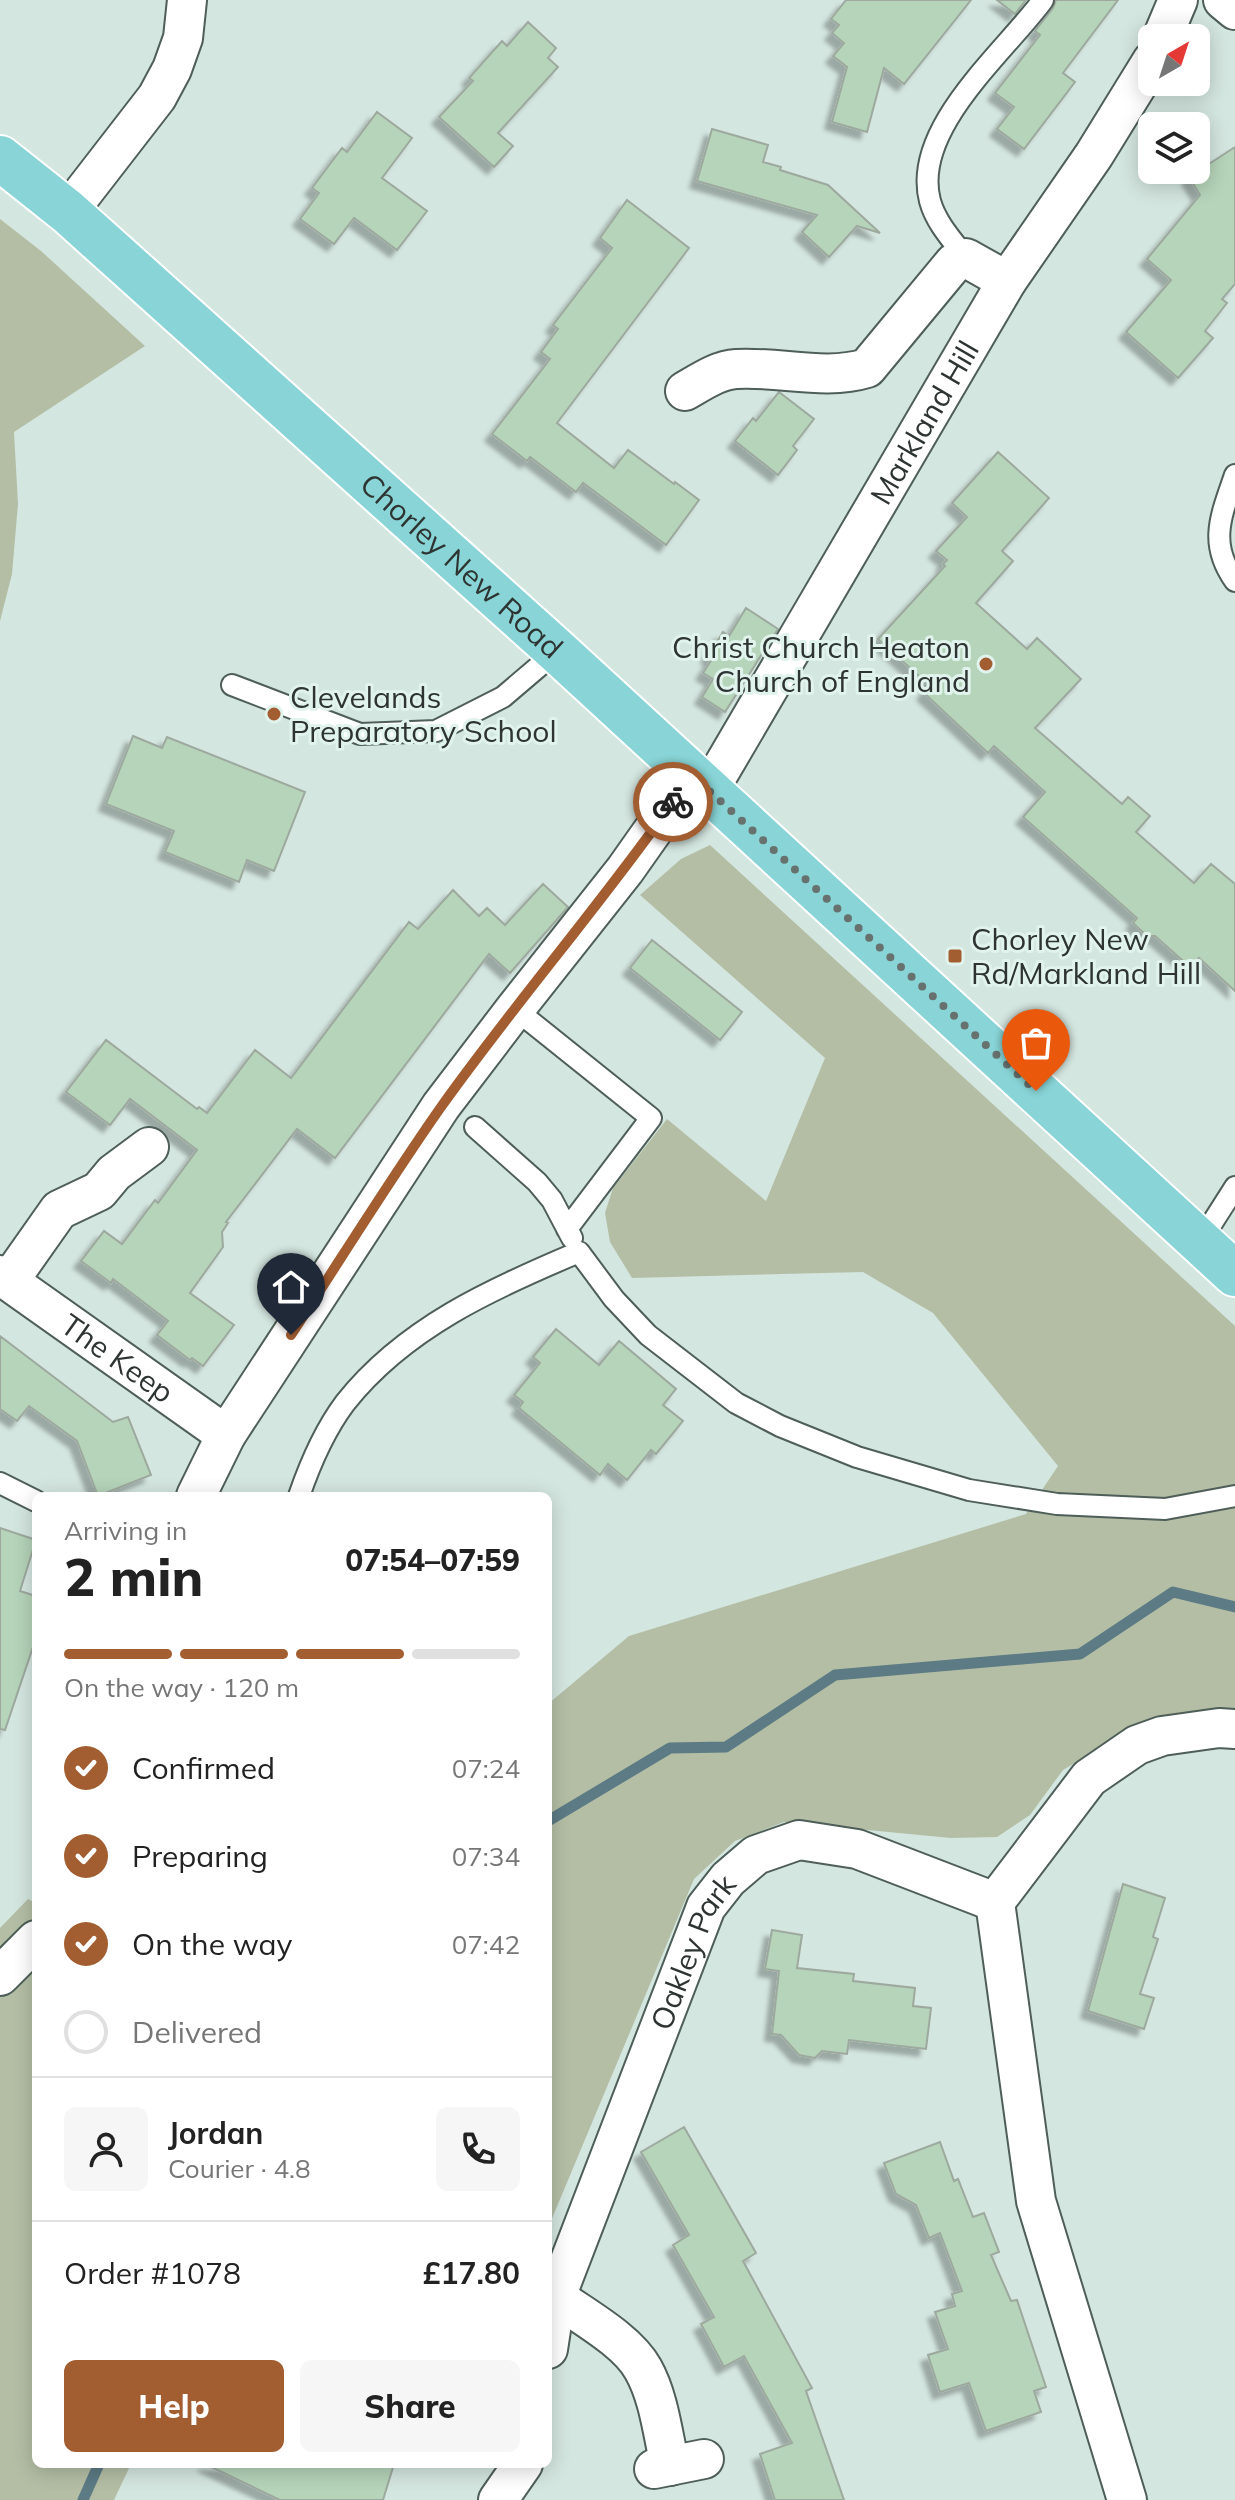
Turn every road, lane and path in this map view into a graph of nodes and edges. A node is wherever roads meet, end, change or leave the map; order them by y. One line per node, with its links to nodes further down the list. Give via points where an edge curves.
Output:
1 (188, 0): 9 (street, via 183,38 157,97)
2 (1043, 0): 10 (lane, via 975,80 932,149 927,175 931,202)
3 (1178, 0): 6 (street)
4 (1223, 0): 5 (street)
5 (1235, 10)
6 (1168, 24)
7 (1138, 84): 11 (street, Markland Hill)
8 (0, 158): 9 (main road, Chorley New Road)
9 (68, 212): 15 (main road, Chorley New Road)
10 (966, 258): 11 (street); 12 (street, via 954,263 867,368 848,374 735,369)
11 (1007, 281): 17 (street, Markland Hill)
12 (685, 391)
13 (1235, 475): 14 (lane, via 1219,538 1223,563)
14 (1235, 581)
15 (557, 651): 16 (lane, via 503,697 436,731 360,734); 17 (main road, Chorley New Road)
16 (232, 685)
17 (701, 782): 18 (street, Markland Hill); 23 (main road, Chorley New Road)
18 (515, 1009): 22 (lane, via 651,1118); 27 (street, Markland Hill, via 441,1106)
19 (475, 1127): 22 (lane, via 537,1182)
20 (149, 1147): 26 (street, The Keep, via 99,1191 59,1210)
21 (1235, 1187): 23 (lane)
22 (567, 1229): 24 (lane)
23 (1200, 1242): 25 (main road, Chorley New Road)
24 (579, 1252): 30 (lane, via 440,1319 383,1363 344,1404 313,1457); 31 (lane, via 648,1335 736,1403 857,1457 969,1490 1057,1504 1165,1509)
25 (1235, 1274)
26 (4, 1278): 27 (street, The Keep)
27 (226, 1435): 29 (street, Markland Hill)
28 (0, 1483): 32 (lane)
29 (198, 1492)
30 (300, 1492)
31 (1235, 1496)
32 (32, 1499)
33 (1235, 1729): 34 (street, via 1162,1736 1137,1745 1089,1778)
34 (995, 1902): 37 (street, Oakley Park, via 857,1849 799,1840 756,1855 728,1879 706,1907); 42 (street, via 1036,2201)
35 (32, 1944): 36 (street)
36 (0, 1976)
37 (556, 2297): 38 (street, Oakley Park); 39 (street, via 626,2348 642,2368)
38 (552, 2323)
39 (676, 2465)
40 (520, 2468): 41 (street)
41 (498, 2500)
42 (1127, 2500)

